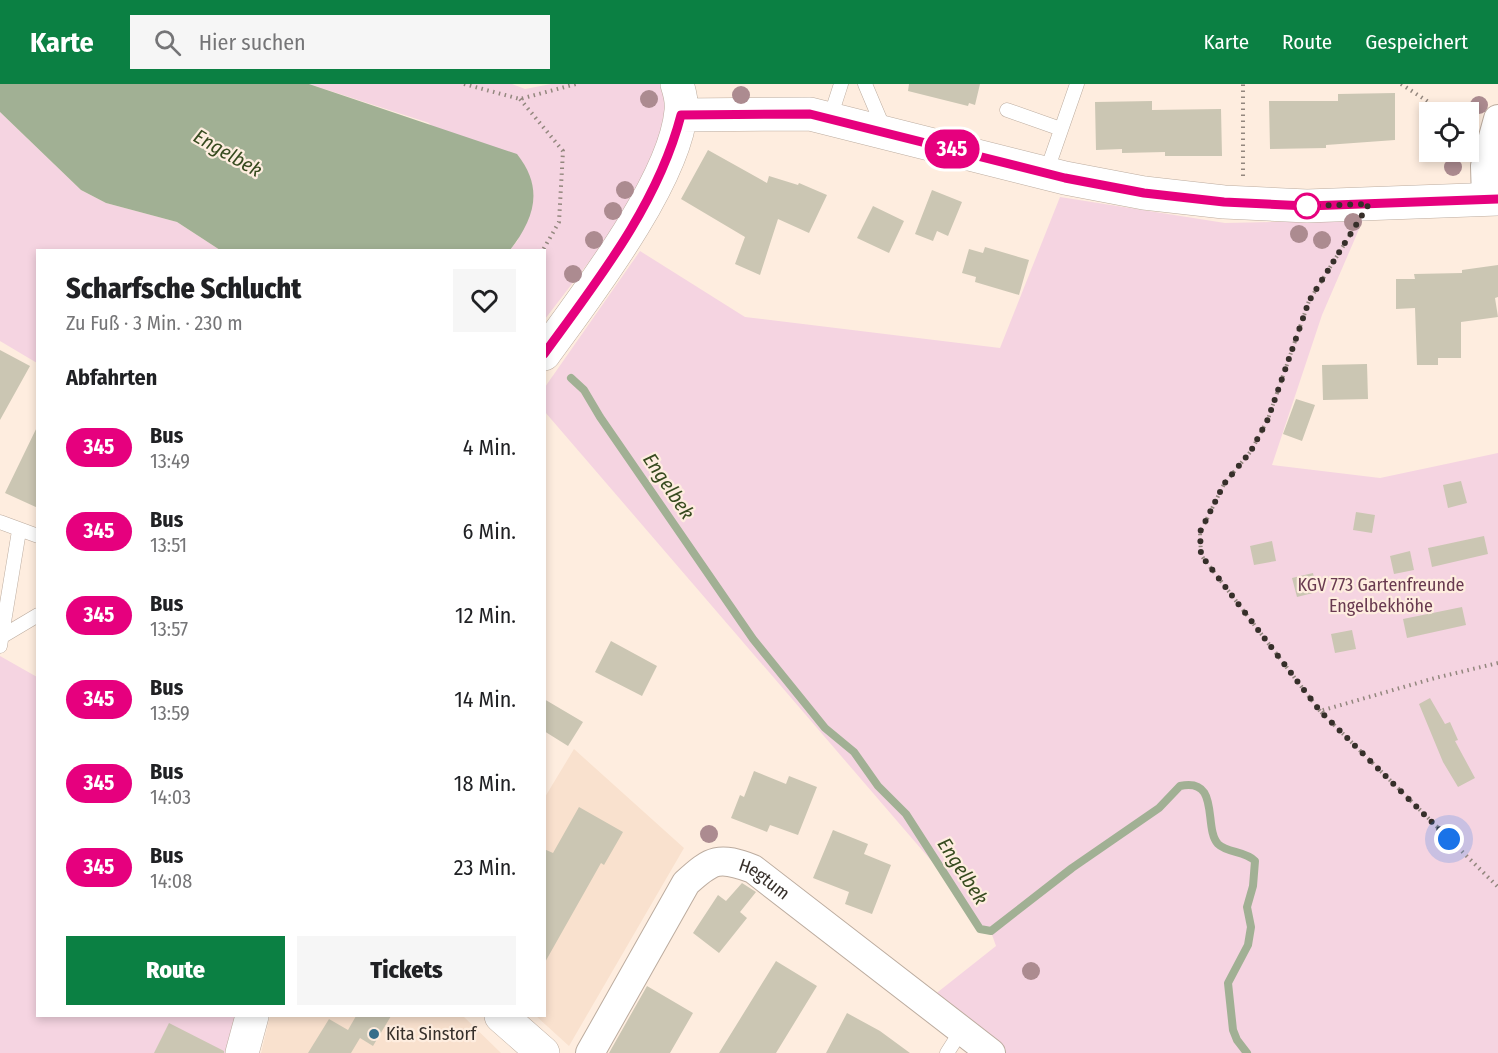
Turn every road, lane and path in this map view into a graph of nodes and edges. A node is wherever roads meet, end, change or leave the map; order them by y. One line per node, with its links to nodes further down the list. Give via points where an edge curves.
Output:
1 (464, 84): 8 (path)
2 (576, 84): 8 (path)
3 (841, 84): 12 (lane)
4 (865, 84): 15 (lane)
5 (1077, 84): 14 (lane)
6 (1243, 84): 18 (path)
7 (1401, 84): 10 (path)
8 (520, 99): 20 (path, via 564,150 559,222)
9 (679, 99): 12 (street, via 701,117 794,113); 21 (street, via 661,174 614,255)
10 (1429, 102)
11 (1006, 110): 14 (lane)
12 (830, 118): 15 (street)
13 (1498, 119): 17 (street, via 1485,166)
14 (1061, 129): 16 (lane)
15 (885, 132): 16 (street)
16 (1046, 173): 18 (street, via 1144,193)
17 (1492, 199): 19 (street)
18 (1243, 203): 19 (street)
19 (1369, 204): 28 (path, via 1309,301 1268,419 1251,451 1224,484 1200,532 1201,555)
20 (544, 249)
21 (546, 351)
22 (0, 522): 23 (lane)
23 (19, 531): 24 (lane); 26 (lane)
24 (36, 535)
25 (36, 616): 26 (lane)
26 (1, 642)
27 (1498, 663): 28 (path)
28 (1320, 711): 29 (path)
29 (1498, 887)
30 (252, 1017): 33 (street)
31 (502, 1017): 34 (street)
32 (954, 1042): 35 (street, Hegtum, via 753,869 729,860 706,865 686,883); 36 (street, Hegtum)
33 (242, 1053)
34 (543, 1053)
35 (590, 1053)
36 (991, 1053)

